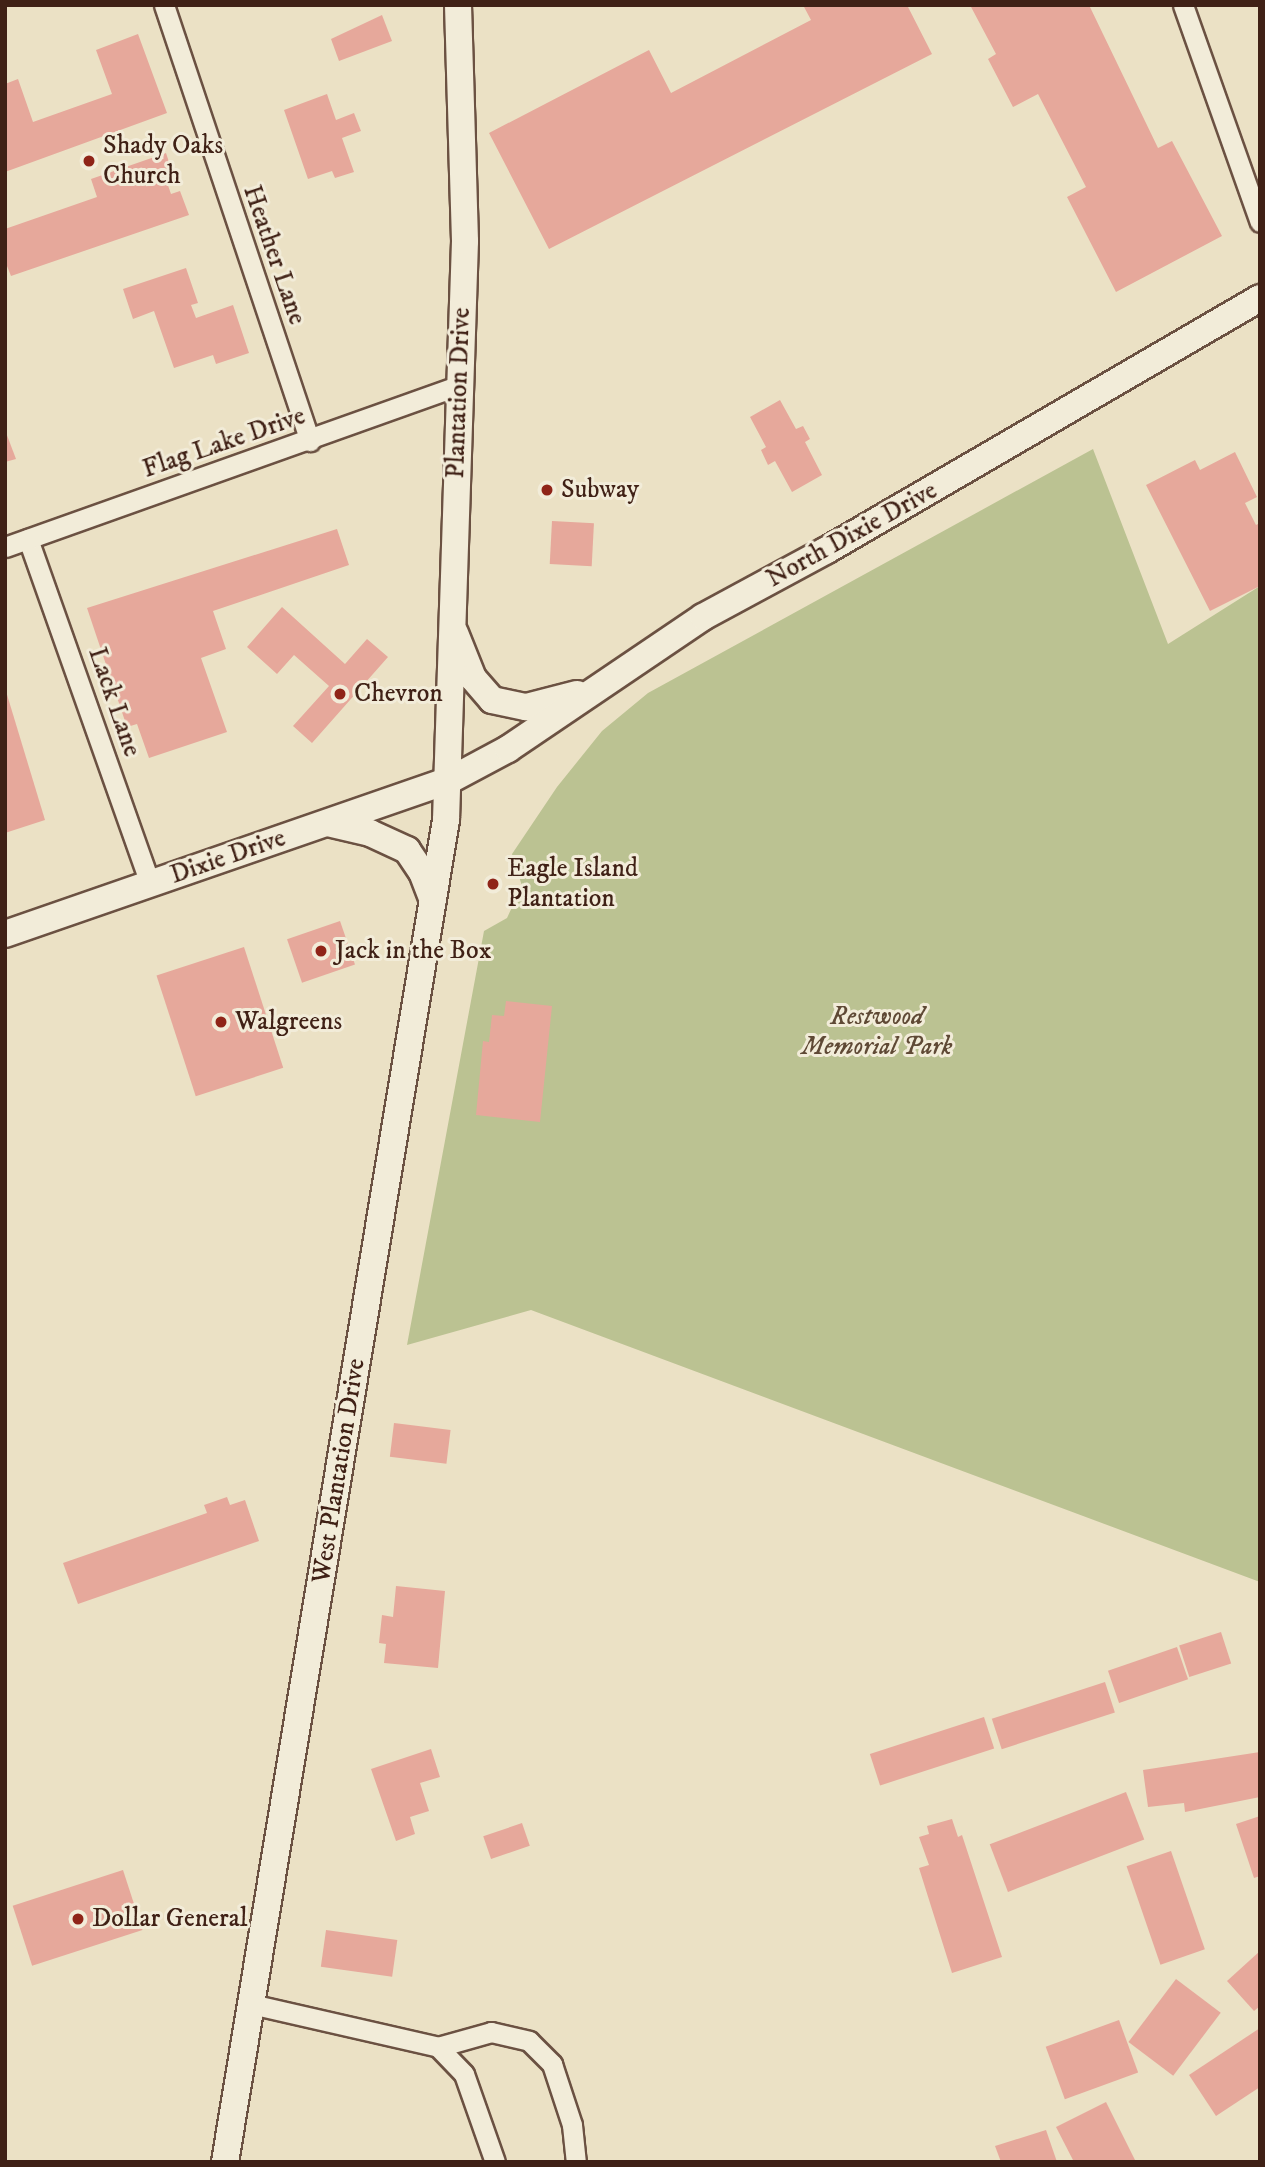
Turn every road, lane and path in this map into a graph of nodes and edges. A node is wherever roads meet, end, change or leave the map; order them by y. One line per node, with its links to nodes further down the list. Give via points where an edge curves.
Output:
1 (163, 5): 7 (street, Heather Lane)
2 (458, 5): 6 (main road, Plantation Drive, via 465,241)
3 (1183, 5): 4 (street)
4 (1260, 222)
5 (1260, 298): 11 (main road, North Dixie Drive, via 703,617)
6 (459, 385): 7 (street, Flag Lake Drive); 10 (main road, Plantation Drive)
7 (310, 441): 8 (street, Flag Lake Drive)
8 (28, 538): 9 (street, Flag Lake Drive); 14 (street, Lack Lane)
9 (5, 547)
10 (450, 621): 11 (main road, via 472,678 492,699 526,707); 12 (main road, Plantation Drive)
11 (588, 691): 12 (main road, North Dixie Drive, via 508,749)
12 (450, 780): 13 (main road, Dixie Drive); 15 (main road, West Plantation Drive)
13 (328, 823): 14 (main road, Dixie Drive); 15 (main road, via 370,833 407,850)
14 (150, 884): 16 (main road, Dixie Drive)
15 (433, 900): 17 (main road, West Plantation Drive)
16 (5, 934)
17 (251, 2004): 18 (street); 19 (main road, West Plantation Drive)
18 (438, 2047): 20 (street, via 464,2074); 21 (street, via 491,2032 529,2041 552,2064 572,2125)
19 (225, 2162)
20 (495, 2162)
21 (576, 2162)

